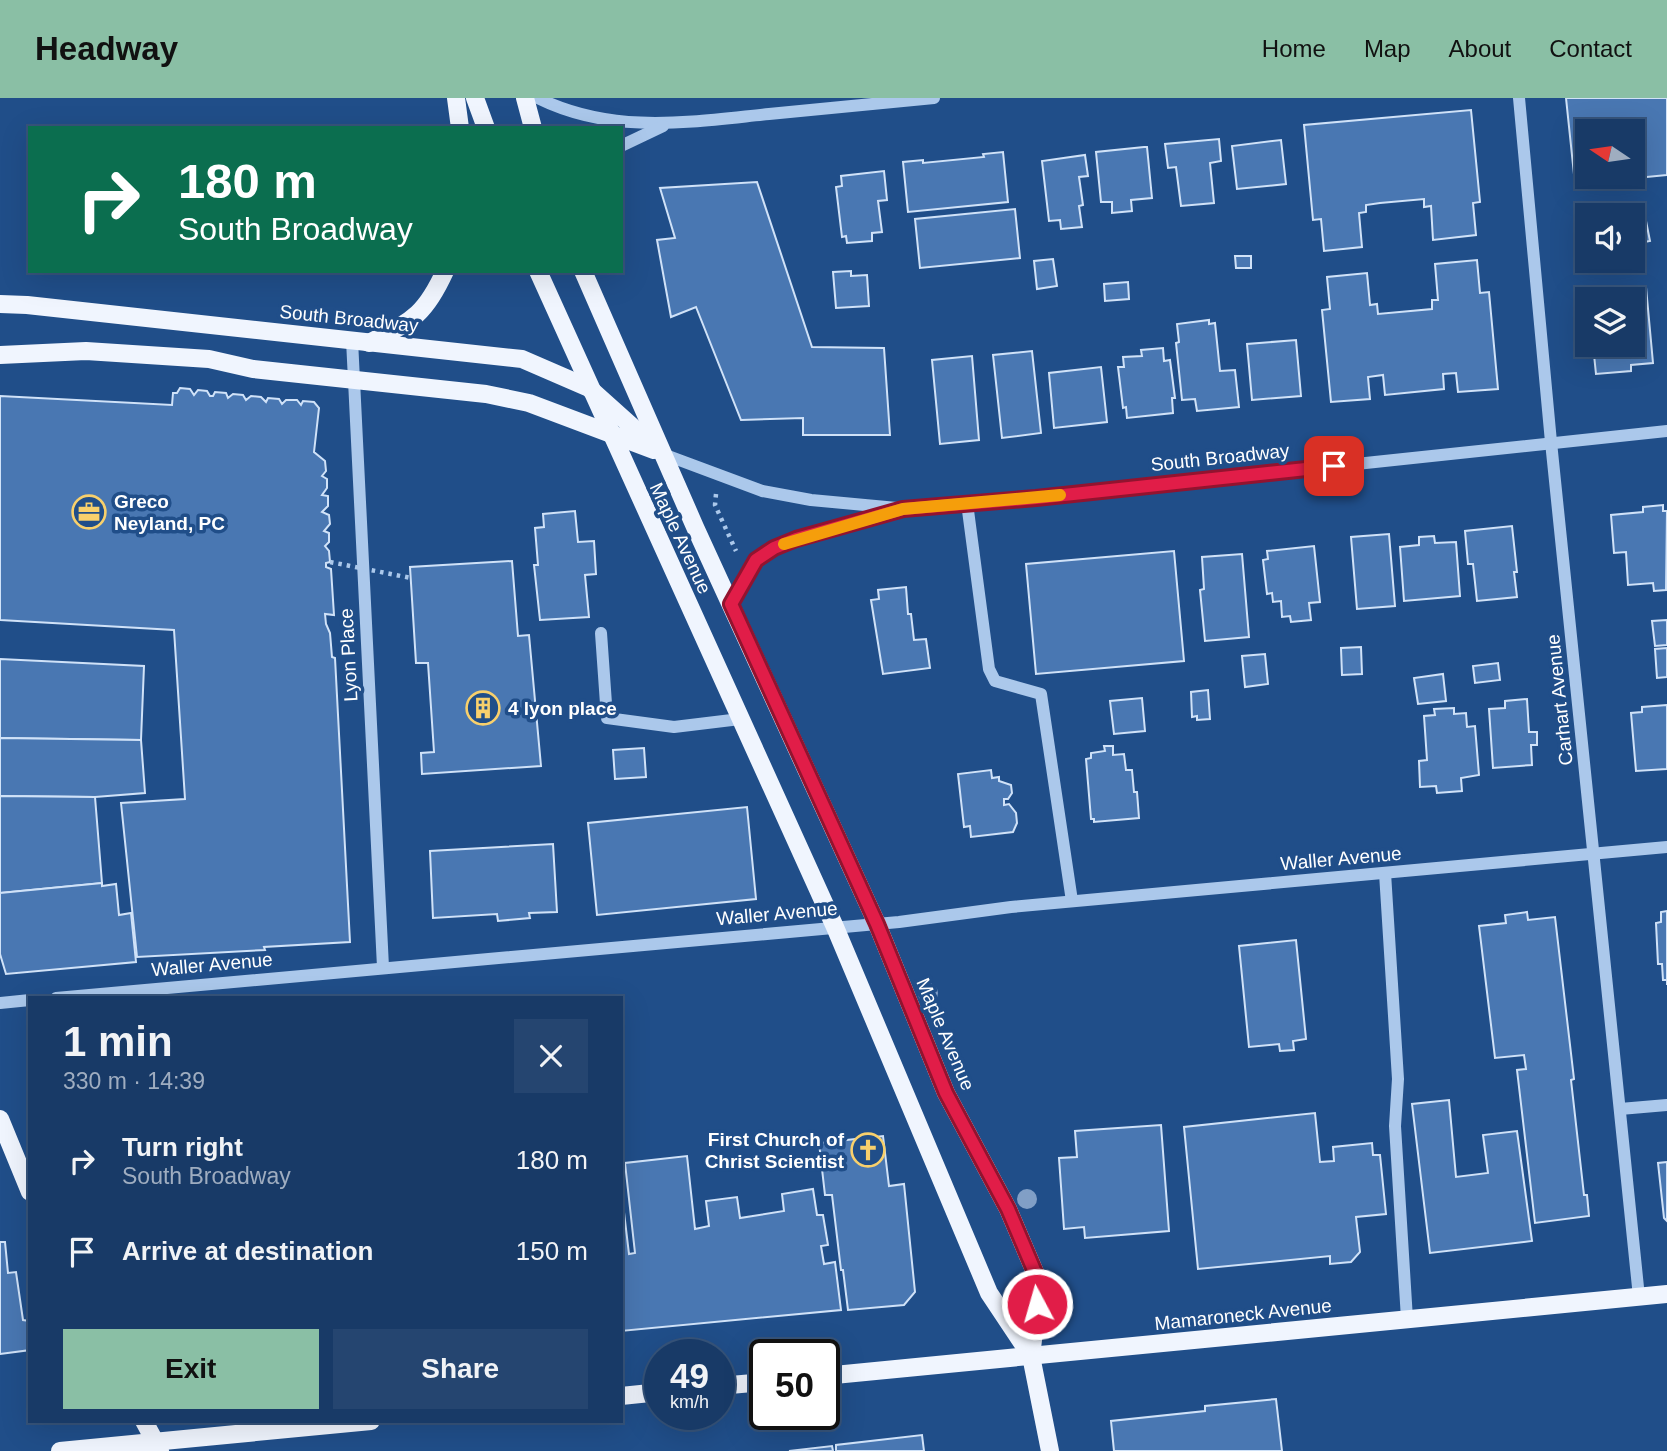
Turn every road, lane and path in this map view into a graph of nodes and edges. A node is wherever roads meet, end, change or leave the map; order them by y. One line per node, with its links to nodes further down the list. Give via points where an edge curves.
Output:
1 (456, 98): 8 (main road)
2 (475, 98): 9 (main road)
3 (525, 98): 10 (main road)
4 (538, 98): 7 (street, via 593,118)
5 (934, 98): 7 (street)
6 (1519, 98): 22 (street, Carhart Avenue)
7 (667, 124): 11 (street)
8 (460, 126)
9 (485, 126)
10 (532, 126)
11 (623, 145)
12 (443, 273): 16 (main road, via 428,303 410,322)
13 (539, 273): 19 (main road, Maple Avenue)
14 (584, 273): 23 (main road, Maple Avenue)
15 (0, 304): 16 (main road, South Broadway)
16 (360, 342): 18 (street, Lyon Place); 19 (main road, South Broadway, via 522,359)
17 (0, 355): 18 (main road, South Broadway, via 86,351 209,359 253,369)
18 (353, 380): 21 (main road, South Broadway, via 529,403); 39 (street, Lyon Place)
19 (589, 388): 21 (main road, Maple Avenue); 23 (main road, South Broadway)
20 (1667, 431): 22 (street, South Broadway)
21 (610, 434): 23 (main road, South Broadway); 32 (main road, Maple Avenue)
22 (1551, 442): 25 (street, South Broadway); 34 (street, Carhart Avenue)
23 (663, 454): 26 (street, South Broadway, via 762,491); 30 (main road, Maple Avenue)
24 (716, 493): 27 (path, via 715,505)
25 (967, 503): 26 (street, South Broadway); 36 (street, via 989,669 995,681 1041,694)
26 (903, 509): 30 (street, South Broadway, via 774,548 756,560)
27 (740, 558)
28 (330, 562): 29 (path, bridge)
29 (411, 578)
30 (731, 604): 37 (main road, Maple Avenue)
31 (601, 633): 32 (street, via 607,718 674,727)
32 (740, 719): 38 (main road, Maple Avenue)
33 (1667, 847): 34 (street, Waller Avenue)
34 (1595, 855): 35 (street, Waller Avenue); 44 (street, Carhart Avenue)
35 (1385, 873): 36 (street, Waller Avenue); 49 (street)
36 (1072, 901): 37 (street, Waller Avenue)
37 (877, 924): 38 (street, Waller Avenue); 50 (main road, Maple Avenue, via 946,1093 1008,1209 1040,1284)
38 (835, 927): 39 (street, Waller Avenue); 50 (main road, Maple Avenue, via 989,1293)
39 (383, 967): 40 (street, Waller Avenue)
40 (77, 996)
41 (28, 1000): 42 (street)
42 (0, 1003)
43 (1667, 1105): 44 (street)
44 (1620, 1109): 48 (street, Carhart Avenue)
45 (0, 1119): 46 (main road)
46 (28, 1187)
47 (1667, 1294): 48 (main road, Mamaroneck Avenue)
48 (1639, 1297): 49 (main road, Mamaroneck Avenue)
49 (1408, 1319): 50 (main road, Mamaroneck Avenue)
50 (1031, 1356): 51 (main road, Mamaroneck Avenue); 58 (main road, Maple Avenue)
51 (840, 1374)
52 (644, 1394): 53 (main road)
53 (623, 1396)
54 (145, 1423): 56 (main road)
55 (354, 1423): 56 (main road)
56 (158, 1446): 57 (main road)
57 (60, 1451)
58 (1050, 1451)

